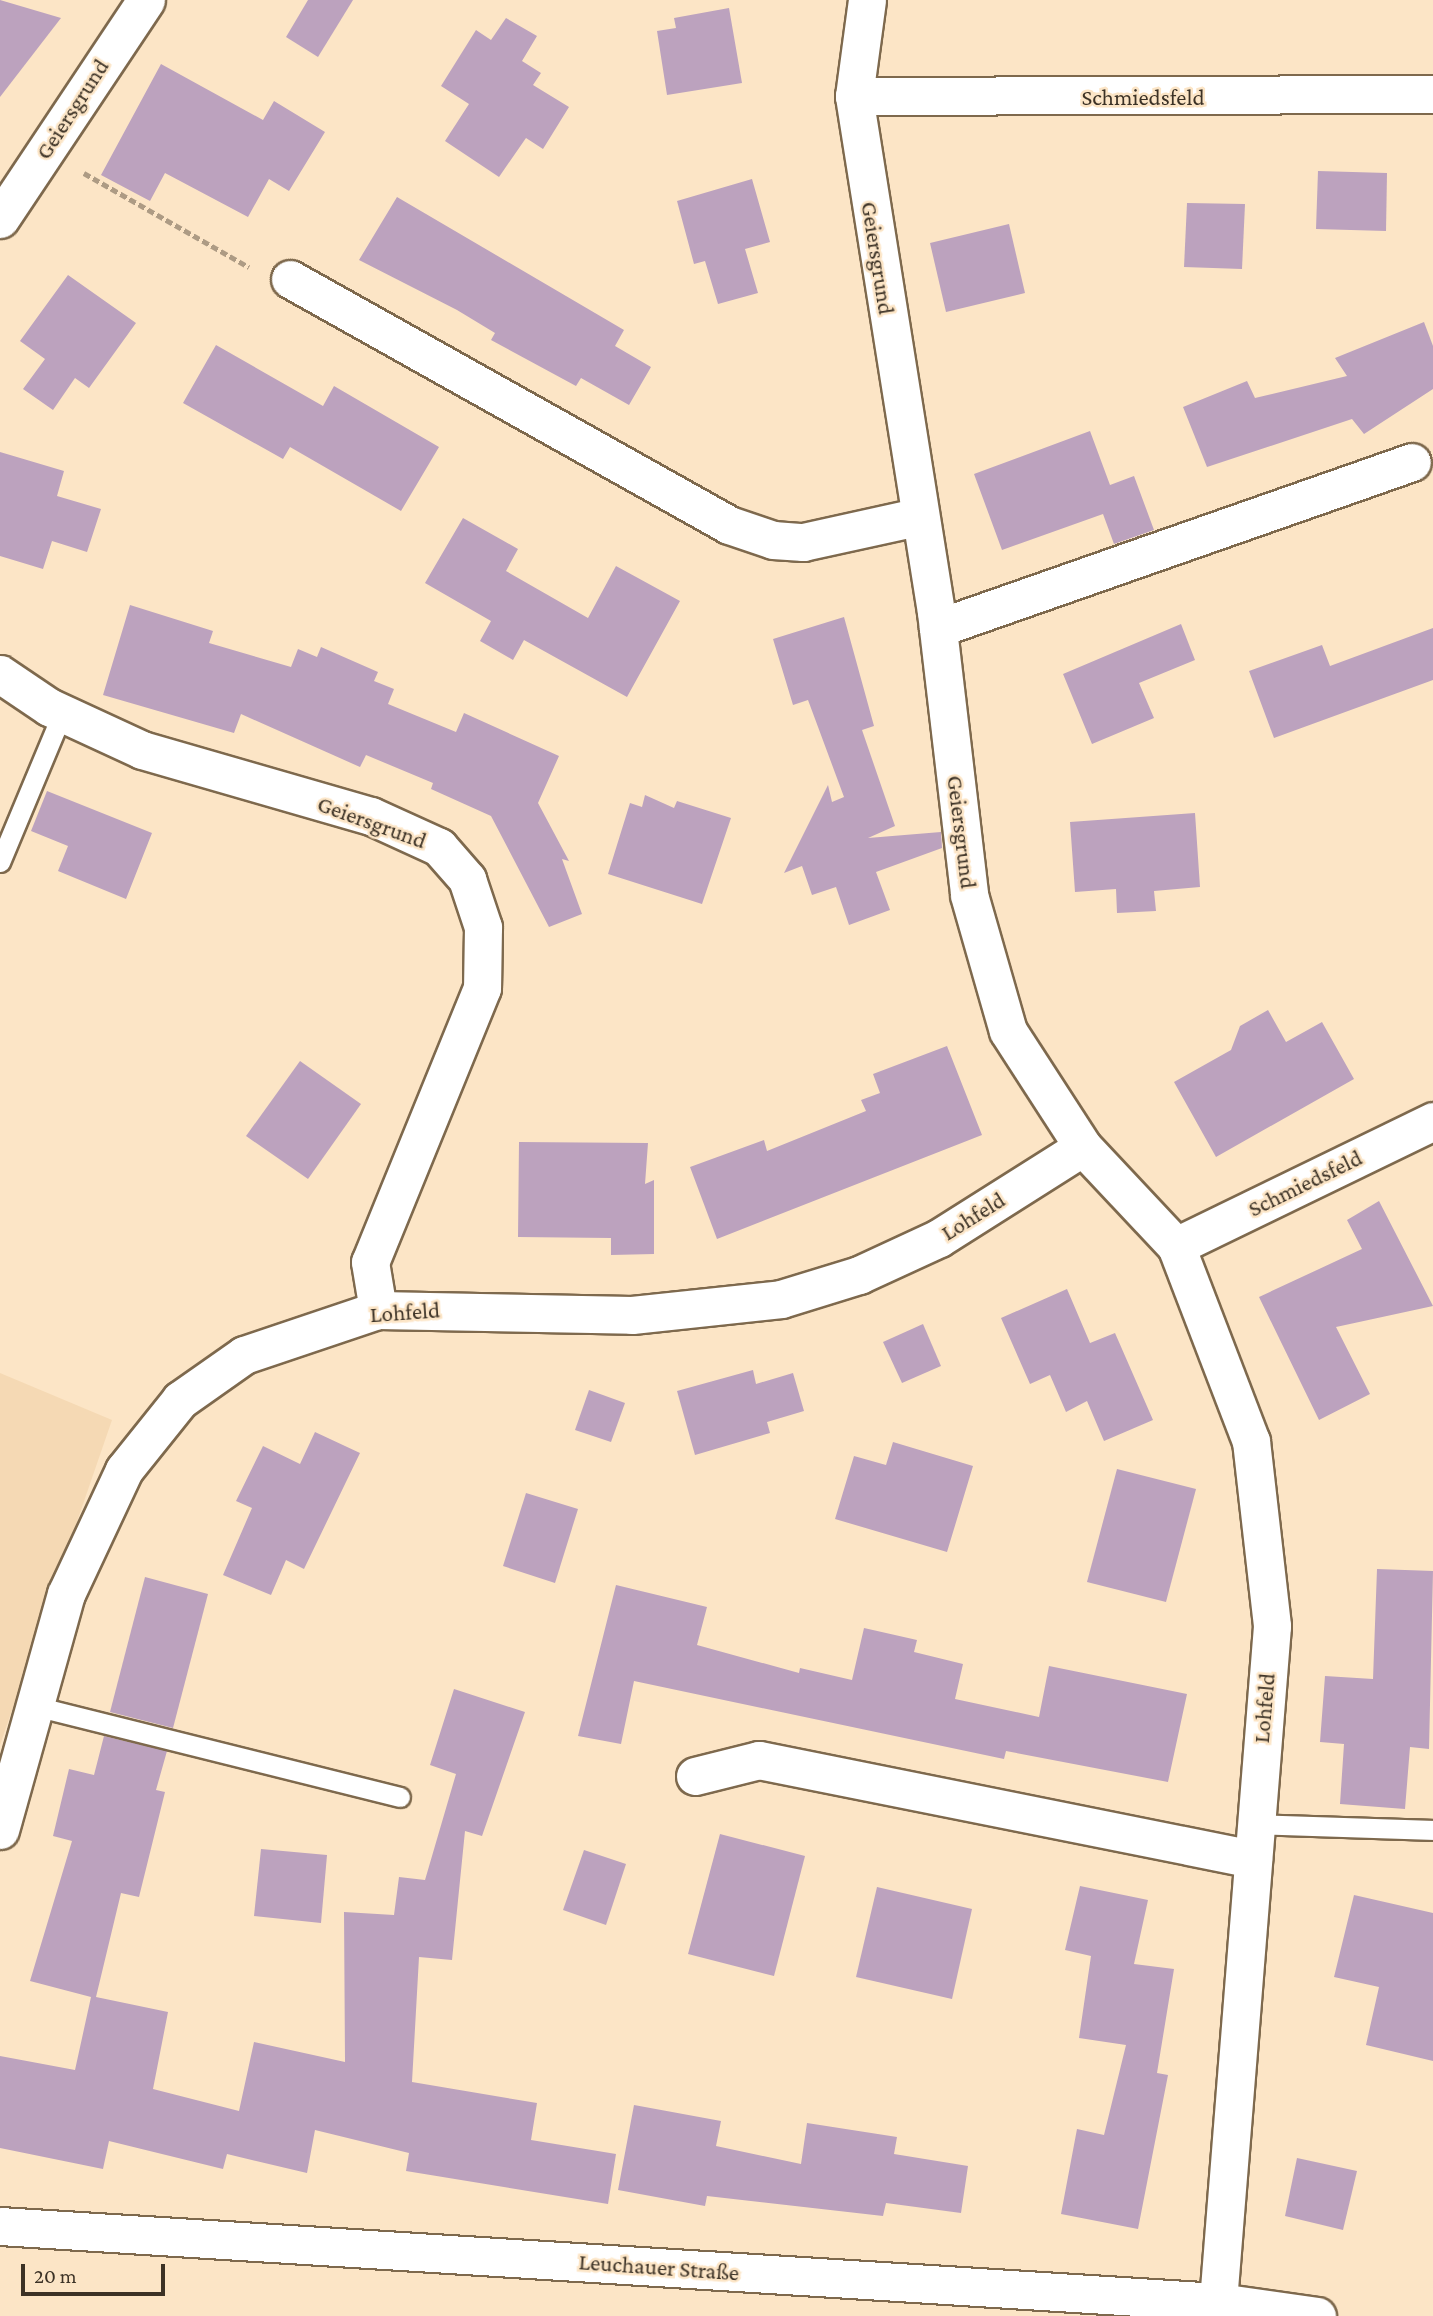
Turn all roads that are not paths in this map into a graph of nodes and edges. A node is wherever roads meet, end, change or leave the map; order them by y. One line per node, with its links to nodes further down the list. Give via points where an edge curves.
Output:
1 (146, 0): 5 (street, Geiersgrund)
2 (867, 0): 4 (street, Geiersgrund)
3 (1433, 94): 4 (street, Schmiedsfeld)
4 (854, 96): 8 (street, Geiersgrund)
5 (0, 219)
6 (290, 278): 8 (street, via 729,525 773,540 803,542)
7 (1412, 463): 9 (street)
8 (917, 517): 9 (street, Geiersgrund)
9 (938, 628): 13 (street, Geiersgrund, via 970,895)
10 (0, 674): 11 (street, Geiersgrund)
11 (62, 714): 12 (lane); 17 (street, Geiersgrund, via 142,750 370,816 439,847 467,879 483,927 482,988 370,1262)
12 (0, 862)
13 (1008, 1031): 15 (street, Lohfeld)
14 (1433, 1121): 16 (street, Schmiedsfeld)
15 (1083, 1147): 16 (street, Lohfeld); 17 (street, Lohfeld, via 939,1238 859,1275 781,1298 710,1311 632,1315)
16 (1176, 1246): 23 (street, Lohfeld, via 1251,1441 1272,1626)
17 (378, 1311): 18 (street, Lohfeld, via 244,1355 180,1400 124,1470 66,1594)
18 (35, 1706): 20 (lane); 21 (street, Lohfeld)
19 (695, 1776): 23 (street, via 759,1760)
20 (400, 1797)
21 (0, 1830)
22 (1433, 1830): 23 (lane)
23 (1253, 1842): 25 (street, Lohfeld)
24 (0, 2226): 25 (street, Leuchauer Straße)
25 (1218, 2302): 26 (street, Leuchauer Straße)
26 (1317, 2316)

